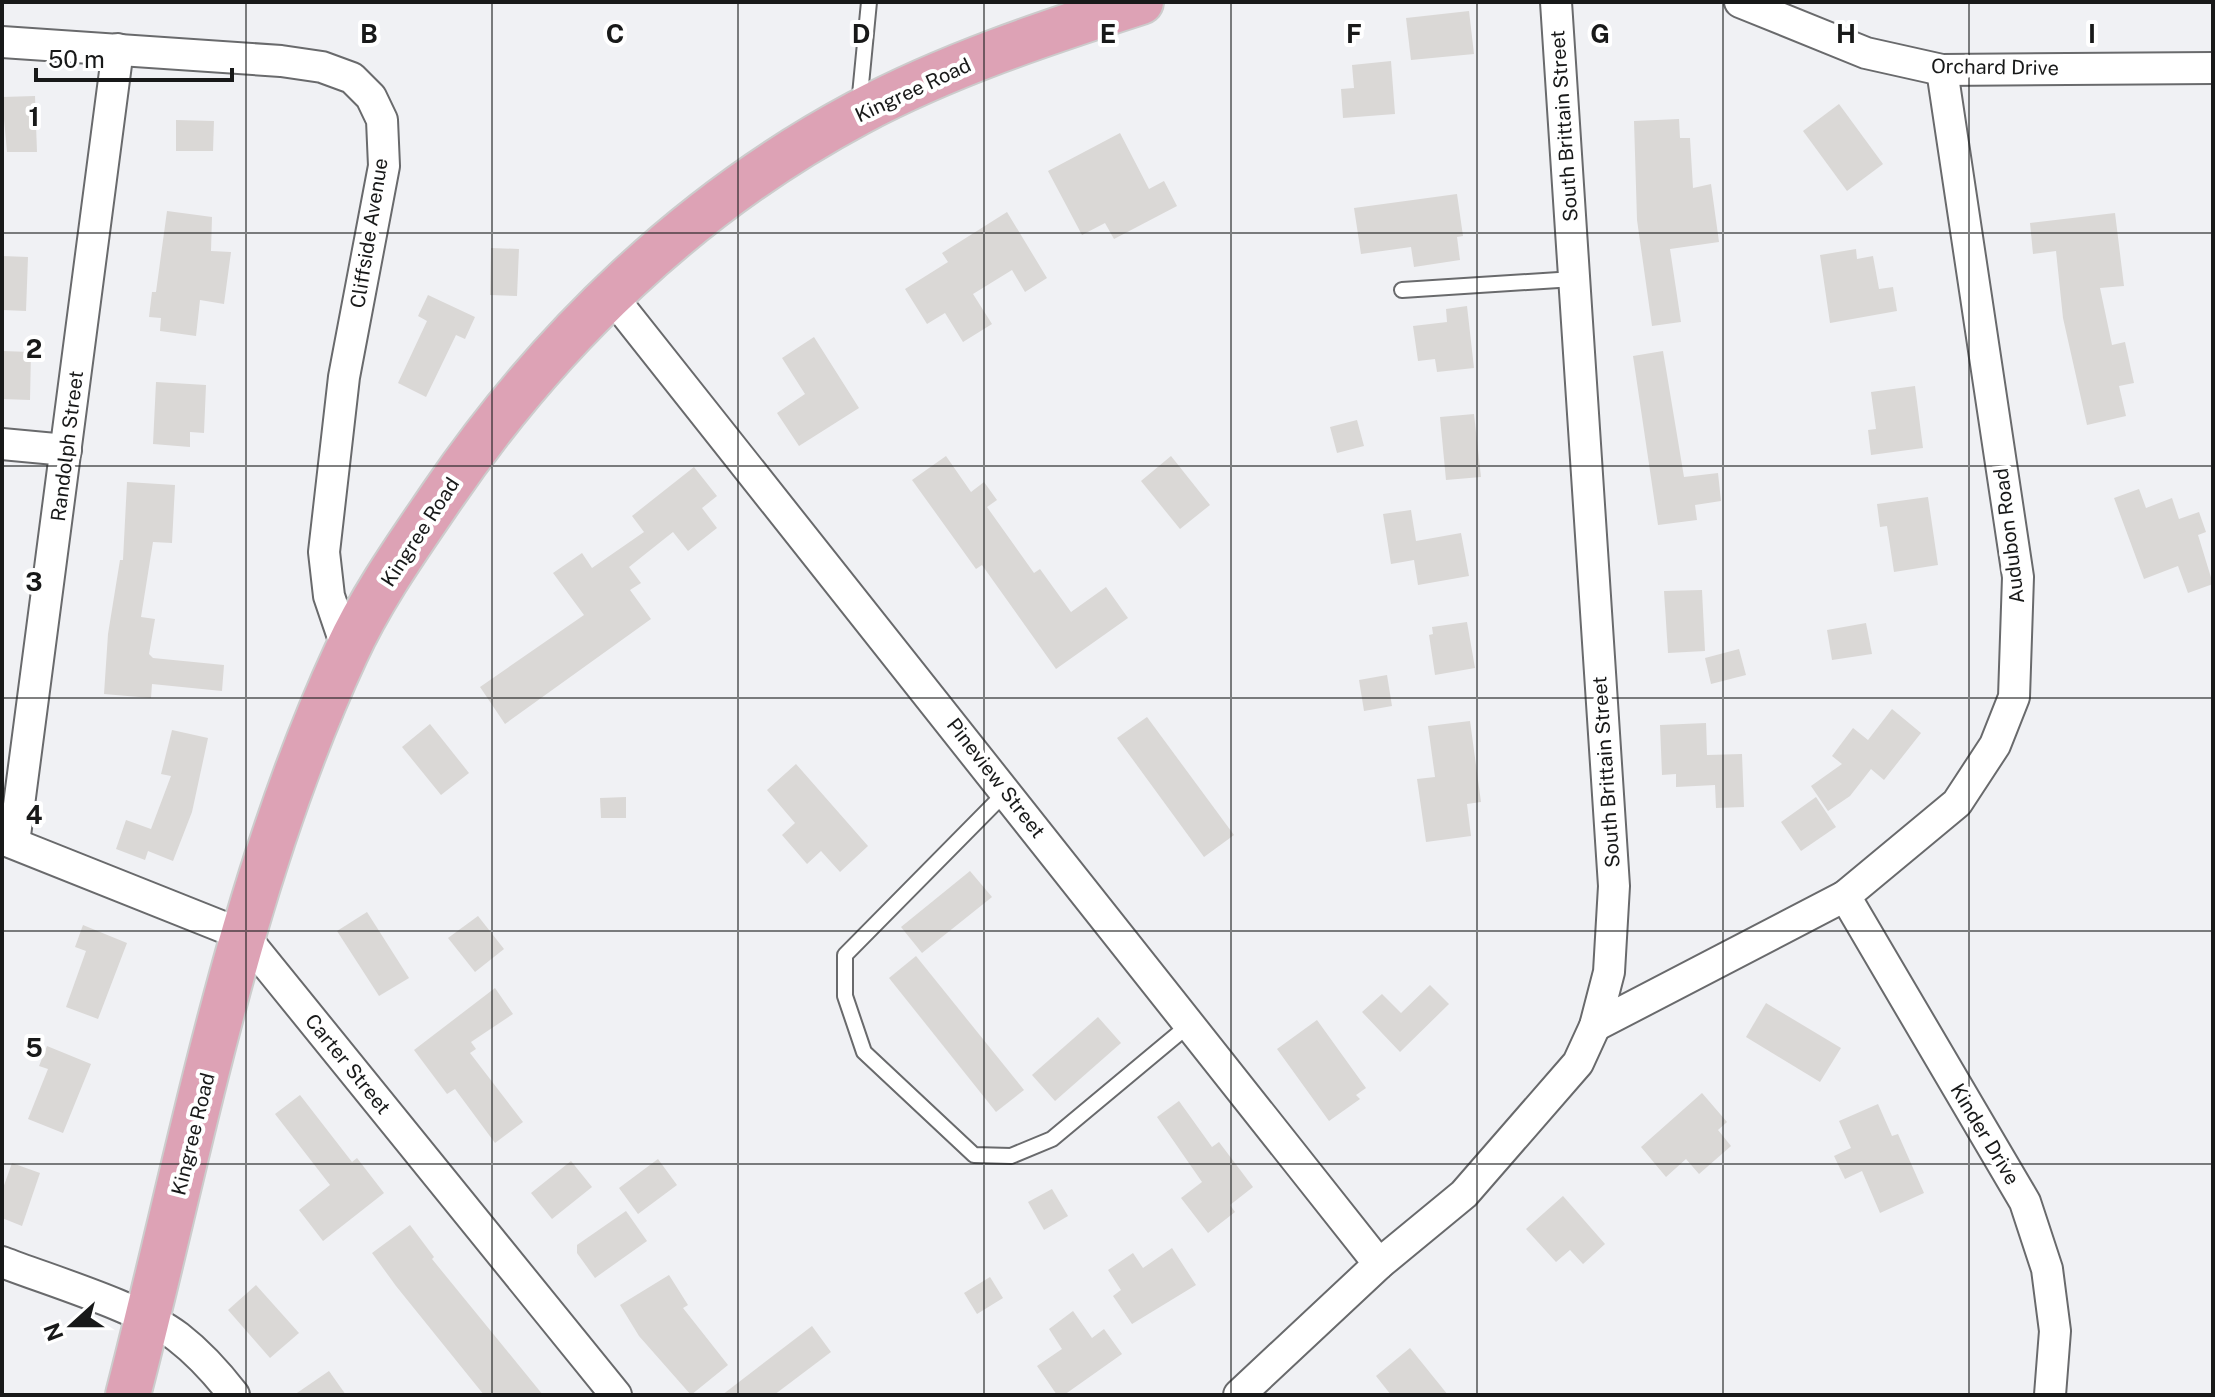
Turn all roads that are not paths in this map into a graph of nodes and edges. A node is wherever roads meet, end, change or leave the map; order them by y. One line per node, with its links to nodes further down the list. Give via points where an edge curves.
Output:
1 (869, 2): 9 (lane)
2 (1141, 2): 9 (main road, Kingree Road, via 1016,42)
3 (1556, 2): 10 (street, South Brittain Street)
4 (1740, 2): 8 (street, Orchard Drive, via 1866,53)
5 (2, 42): 6 (street, Cliffside Avenue)
6 (118, 49): 14 (street, Randolph Street); 15 (street, Cliffside Avenue, via 322,67 352,78 371,97 382,120 384,166 344,377 324,552 329,596)
7 (2213, 68): 8 (street, Orchard Drive)
8 (1942, 70): 18 (street, Audubon Road, via 2018,577 2014,697 1995,745 1957,803)
9 (859, 113): 12 (main road, Kingree Road, via 709,210)
10 (1574, 279): 11 (lane); 21 (street, South Brittain Street, via 1614,886 1609,972)
11 (1402, 290)
12 (610, 294): 15 (main road, Kingree Road, via 514,397 410,544); 16 (street, Pineview Street)
13 (2, 444): 14 (street)
14 (66, 450): 17 (street, Randolph Street)
15 (347, 649): 19 (main road, Kingree Road, via 300,764)
16 (1007, 791): 20 (street, Pineview Street); 20 (lane, via 845,955 845,996 864,1052 974,1155 1011,1156 1052,1139)
17 (8, 841): 19 (street, Carter Street)
18 (1845, 896): 21 (street, Audubon Road); 29 (street, Kinder Drive, via 2025,1202 2047,1269 2053,1315)
19 (243, 935): 24 (main road, Kingree Road); 27 (street, Carter Street)
20 (1190, 1024): 23 (street, Pineview Street)
21 (1595, 1026): 23 (street, South Brittain Street, via 1578,1063 1464,1194)
22 (2, 1262): 24 (street)
23 (1379, 1264): 28 (street, South Brittain Street)
24 (147, 1319): 25 (main road, Kingree Road); 26 (street, via 208,1362)
25 (128, 1395)
26 (234, 1395)
27 (616, 1395)
28 (1239, 1395)
29 (2050, 1395)

